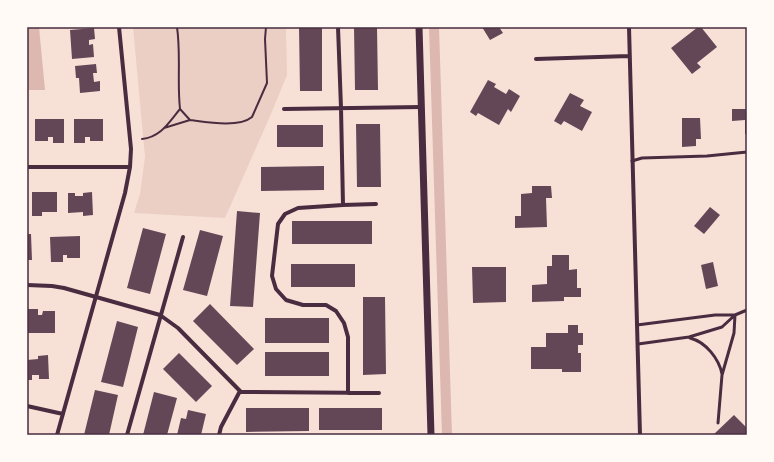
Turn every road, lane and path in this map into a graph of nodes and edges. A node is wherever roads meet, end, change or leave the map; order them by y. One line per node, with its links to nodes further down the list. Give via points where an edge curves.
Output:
1 (119, 27): 18 (street, via 130,130)
2 (177, 27): 11 (path)
3 (266, 27): 13 (path, via 267,83 252,117 248,120 221,124)
4 (338, 27): 10 (street)
5 (419, 27): 9 (street)
6 (629, 27): 7 (street)
7 (629, 56): 8 (street); 17 (street)
8 (536, 59)
9 (421, 107): 10 (street); 41 (street)
10 (341, 108): 12 (street); 21 (street)
11 (180, 109): 13 (path); 14 (path)
12 (284, 109)
13 (190, 120): 14 (path)
14 (164, 128): 15 (path, via 151,138)
15 (142, 139)
16 (747, 152): 17 (lane, via 642,158)
17 (632, 161): 28 (street)
18 (130, 167): 19 (street); 24 (street)
19 (27, 168)
20 (376, 204): 21 (street)
21 (343, 205): 33 (street, via 298,208 285,214 278,224 272,276 276,289 286,300 303,305 326,305 336,311 344,323 348,337)
22 (183, 237): 27 (street)
23 (27, 285): 24 (street, via 52,286)
24 (96, 297): 27 (street); 36 (street)
25 (747, 310): 26 (lane)
26 (735, 314): 28 (lane, via 715,314); 29 (lane, via 722,327); 31 (lane, via 734,333)
27 (160, 315): 32 (street, via 178,328); 39 (street)
28 (637, 325): 30 (street)
29 (689, 337): 30 (lane); 31 (lane, via 704,344 714,355)
30 (638, 344): 42 (street)
31 (722, 375): 37 (lane)
32 (241, 392): 33 (street); 40 (street)
33 (348, 393): 34 (street)
34 (379, 393)
35 (27, 406): 36 (street)
36 (63, 414): 38 (street)
37 (718, 423)
38 (57, 435)
39 (127, 435)
40 (219, 435)
41 (431, 435)
42 (640, 435)

